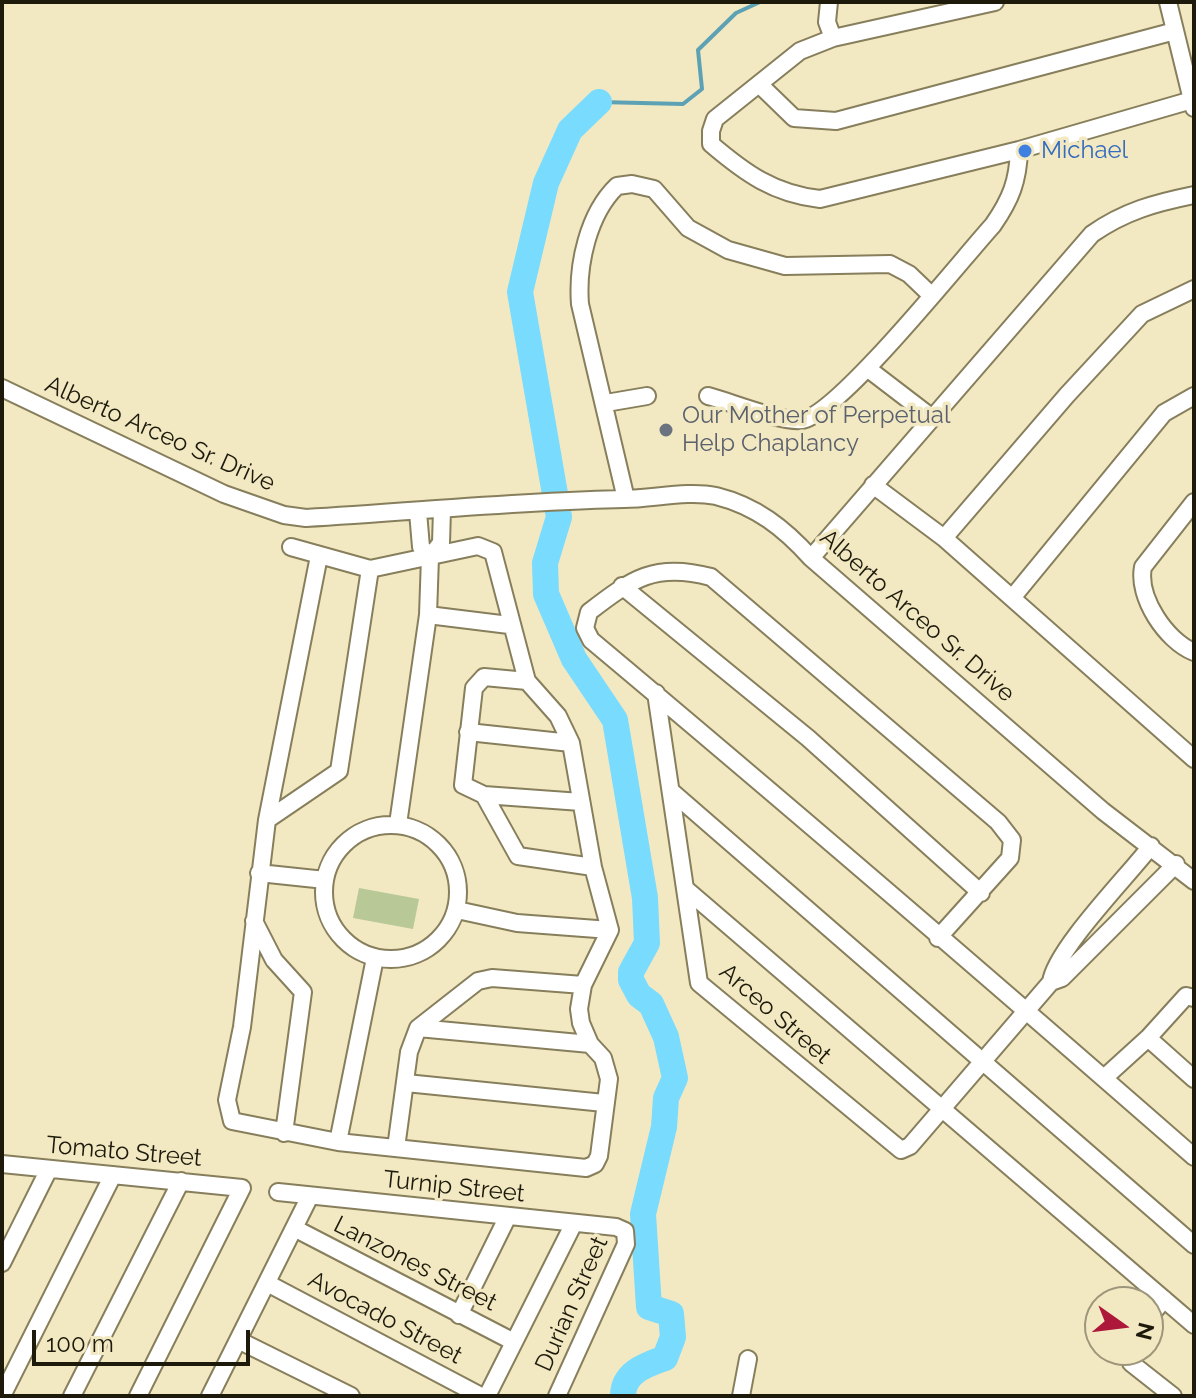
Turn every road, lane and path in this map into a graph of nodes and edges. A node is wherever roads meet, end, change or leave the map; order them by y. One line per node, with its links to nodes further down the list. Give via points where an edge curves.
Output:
1 (829, 2): 5 (street, via 827,22)
2 (995, 2): 5 (street)
3 (1168, 2): 4 (street)
4 (1175, 31): 6 (street, via 836,121 794,118); 7 (street)
5 (833, 38): 6 (street, via 800,51)
6 (760, 85): 8 (street, via 715,119 711,144 749,177 791,196 820,199)
7 (1193, 104): 8 (street)
8 (1019, 150): 11 (street, via 1018,180 1008,203)
9 (1194, 195): 18 (street, via 1133,209 1092,234)
10 (1194, 289): 24 (street, via 1142,314)
11 (931, 295): 12 (street); 17 (street, via 890,264 785,266 728,250 688,228 654,189 624,184 611,192 590,229 578,281)
12 (867, 368): 15 (street, via 816,416 800,420); 18 (street)
13 (2, 388): 23 (street, Alberto Arceo Sr. Drive, via 211,488 284,515)
14 (647, 396): 17 (street)
15 (708, 396)
16 (1194, 396): 31 (street, via 1164,413)
17 (606, 403): 20 (street)
18 (931, 417): 19 (street)
19 (873, 485): 24 (street); 28 (street)
20 (626, 499): 22 (street, Alberto Arceo Sr. Drive); 28 (street, Alberto Arceo Sr. Drive, via 713,496 739,504 781,525)
21 (1194, 502): 34 (street, via 1143,567 1141,579 1142,592 1179,647)
22 (442, 510): 23 (street, Alberto Arceo Sr. Drive); 27 (street, via 441,543)
23 (418, 512): 27 (street, via 421,547)
24 (944, 538): 31 (street)
25 (291, 547): 26 (street)
26 (319, 556): 29 (street); 43 (street)
27 (430, 557): 29 (street); 32 (street); 33 (street, via 486,546 493,552)
28 (811, 558): 45 (street, Alberto Arceo Sr. Drive, via 1103,811)
29 (370, 569): 43 (street, via 339,771)
30 (622, 586): 36 (street, via 589,612 585,628 591,640); 53 (street, via 808,738); 53 (street, via 640,575 662,572 711,577 998,822 1012,840 1010,858)
31 (1012, 598): 39 (street)
32 (428, 615): 33 (street); 44 (street)
33 (509, 625): 35 (street)
34 (1194, 652)
35 (527, 681): 37 (street, via 484,677 474,688); 38 (street, via 558,716)
36 (656, 693): 40 (street, Arceo Street); 58 (street)
37 (468, 732): 38 (street); 41 (street, via 463,785)
38 (571, 743): 42 (street)
39 (1194, 759)
40 (671, 791): 52 (street, Arceo Street); 69 (street)
41 (484, 795): 42 (street); 47 (street, via 518,856)
42 (581, 802): 47 (street)
43 (267, 820): 48 (street)
44 (398, 824): 49 (street, via 366,829 347,840 333,857); 55 (street, via 429,835 451,859 460,891)
45 (1151, 846): 46 (street, Alberto Arceo Sr. Drive); 51 (street)
46 (1176, 864): 50 (street, Alberto Arceo Sr. Drive); 54 (street)
47 (593, 867): 57 (street)
48 (259, 873): 49 (street); 56 (street)
49 (325, 880): 61 (street, via 325,906 332,924 350,946)
50 (1194, 881)
51 (1122, 884): 54 (street); 59 (street)
52 (687, 890): 74 (street); 74 (street, Arceo Street, via 695,970 707,991 898,1149 905,1151)
53 (981, 893): 58 (street)
54 (1141, 900): 60 (street)
55 (457, 910): 57 (street, via 517,923); 61 (street, via 442,938 428,950 402,960)
56 (254, 921): 75 (street, via 274,960 303,992); 75 (street, via 227,1100 232,1121)
57 (610, 930): 63 (street)
58 (938, 938): 65 (street)
59 (1072, 942): 60 (street); 62 (street, via 1053,969)
60 (1087, 954): 62 (street)
61 (375, 958): 76 (street)
62 (1051, 982): 65 (street, Arceo Street)
63 (583, 985): 66 (street, via 478,981); 68 (street, via 581,1023)
64 (1194, 998): 67 (street, via 1178,1001)
65 (1023, 1012): 69 (street, Arceo Street); 70 (street)
66 (418, 1028): 68 (street); 72 (street)
67 (1148, 1038): 70 (street); 71 (street)
68 (590, 1044): 73 (street, via 607,1067)
69 (982, 1063): 74 (street, Arceo Street); 89 (street)
70 (1104, 1078): 78 (street)
71 (1194, 1079)
72 (406, 1083): 73 (street); 77 (street)
73 (604, 1103): 77 (street, via 599,1156 586,1168)
74 (943, 1106): 92 (street)
75 (284, 1133): 76 (street)
76 (338, 1142): 77 (street)
77 (396, 1148)
78 (1194, 1157)
79 (2, 1164): 80 (street, Tomato Street)
80 (49, 1169): 81 (street, Tomato Street); 90 (street)
81 (113, 1175): 82 (street, Tomato Street); 101 (street)
82 (181, 1181): 102 (street); 103 (street, Tomato Street, via 242,1188)
83 (278, 1192): 84 (street, Turnip Street)
84 (310, 1196): 85 (street, Turnip Street); 87 (street)
85 (508, 1216): 86 (street, Turnip Street); 94 (street)
86 (574, 1223): 88 (street, Turnip Street); 97 (street)
87 (294, 1228): 91 (street); 94 (street, Lanzones Street)
88 (625, 1231): 100 (street, Durian Street, via 626,1244)
89 (1194, 1245)
90 (2, 1263)
91 (267, 1283): 96 (street); 106 (street, Avocado Street)
92 (1149, 1286)
93 (1164, 1299): 95 (street)
94 (459, 1315): 97 (street, Lanzones Street)
95 (1194, 1325)
96 (238, 1340): 104 (street); 105 (street)
97 (514, 1342): 107 (street)
98 (748, 1359): 108 (street)
99 (1135, 1366): 109 (street)
100 (560, 1394)
101 (2, 1396)
102 (72, 1396)
103 (138, 1396)
104 (211, 1396)
105 (351, 1396)
106 (481, 1396)
107 (487, 1396)
108 (741, 1396)
109 (1173, 1396)

